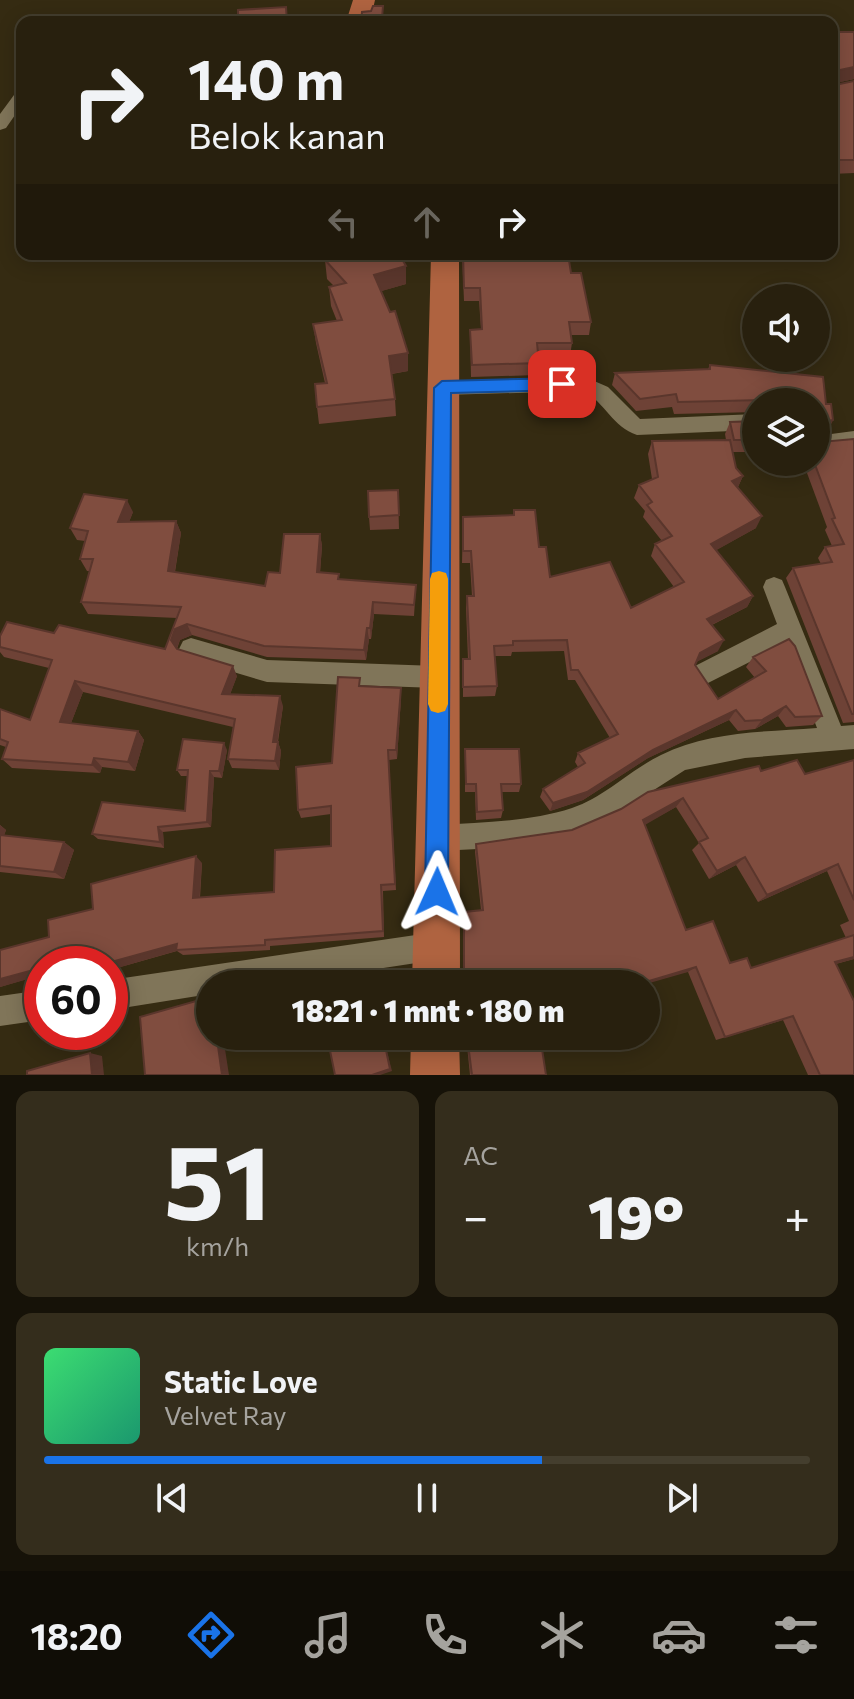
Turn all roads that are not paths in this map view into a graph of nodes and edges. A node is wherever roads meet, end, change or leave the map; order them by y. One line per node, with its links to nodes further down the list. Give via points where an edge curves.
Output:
1 (15, 96): 2 (street)
2 (0, 125)
3 (445, 260): 4 (main road)
4 (442, 388): 5 (street, via 585,384 605,394 637,427); 12 (main road)
5 (742, 423)
6 (854, 439): 7 (street)
7 (830, 442)
8 (774, 587): 9 (street)
9 (791, 629): 11 (street); 13 (street)
10 (191, 649): 12 (street, via 267,671)
11 (704, 674)
12 (437, 677): 14 (main road)
13 (844, 738): 14 (street, via 718,750 683,759 597,811 543,831)
14 (438, 838): 15 (main road)
15 (436, 946): 16 (main road); 17 (street)
16 (436, 970)
17 (128, 992)
18 (24, 1008): 19 (street)
19 (0, 1011)
20 (435, 1050): 21 (main road)
21 (435, 1075)

